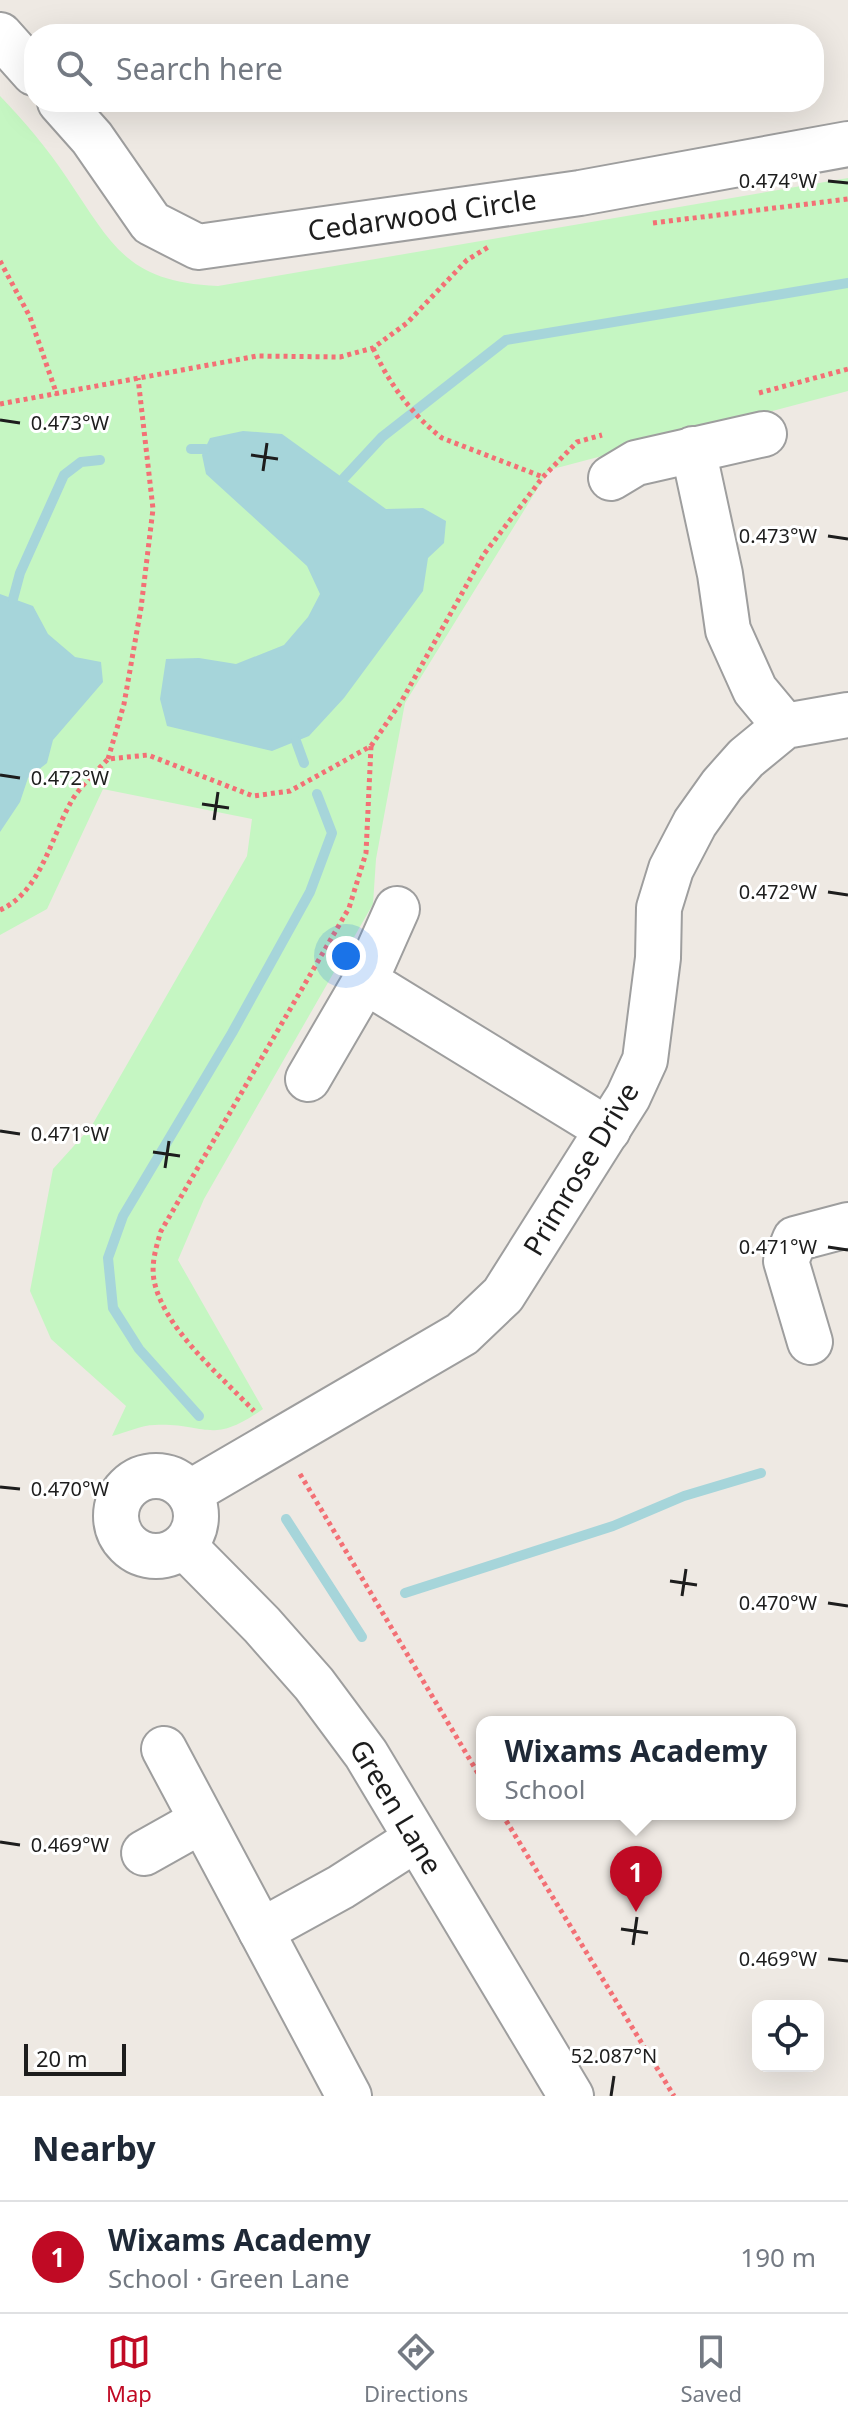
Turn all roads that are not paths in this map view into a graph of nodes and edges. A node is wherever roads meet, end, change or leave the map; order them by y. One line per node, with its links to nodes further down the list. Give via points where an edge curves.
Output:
1 (0, 35): 2 (street)
2 (24, 62)
3 (69, 112): 4 (street, Cedarwood Circle, via 151,223 198,247 587,179)
4 (848, 144)
5 (761, 414): 6 (street)
6 (693, 449): 7 (street, via 636,463); 9 (street, via 728,630 755,690)
7 (611, 478)
8 (848, 715): 9 (street, Primrose Drive)
9 (785, 726): 13 (street, Primrose Drive, via 722,785 671,869 659,908 645,1060)
10 (397, 909): 11 (street)
11 (365, 981): 12 (street); 13 (street)
12 (308, 1079)
13 (608, 1130): 16 (street, Primrose Drive, via 503,1295 462,1334)
14 (848, 1225): 15 (street, via 795,1239 786,1261)
15 (810, 1342)
16 (189, 1493): 17 (street, via 196,1521); 17 (street, via 177,1481 142,1478 117,1503 115,1521 121,1538 150,1557)
17 (184, 1546): 20 (street, Green Lane, via 314,1684 366,1754)
18 (164, 1749): 19 (street)
19 (201, 1821): 21 (street); 22 (street)
20 (416, 1839): 22 (street); 24 (street, Green Lane)
21 (144, 1853)
22 (261, 1931): 23 (street)
23 (349, 2096)
24 (571, 2096)

